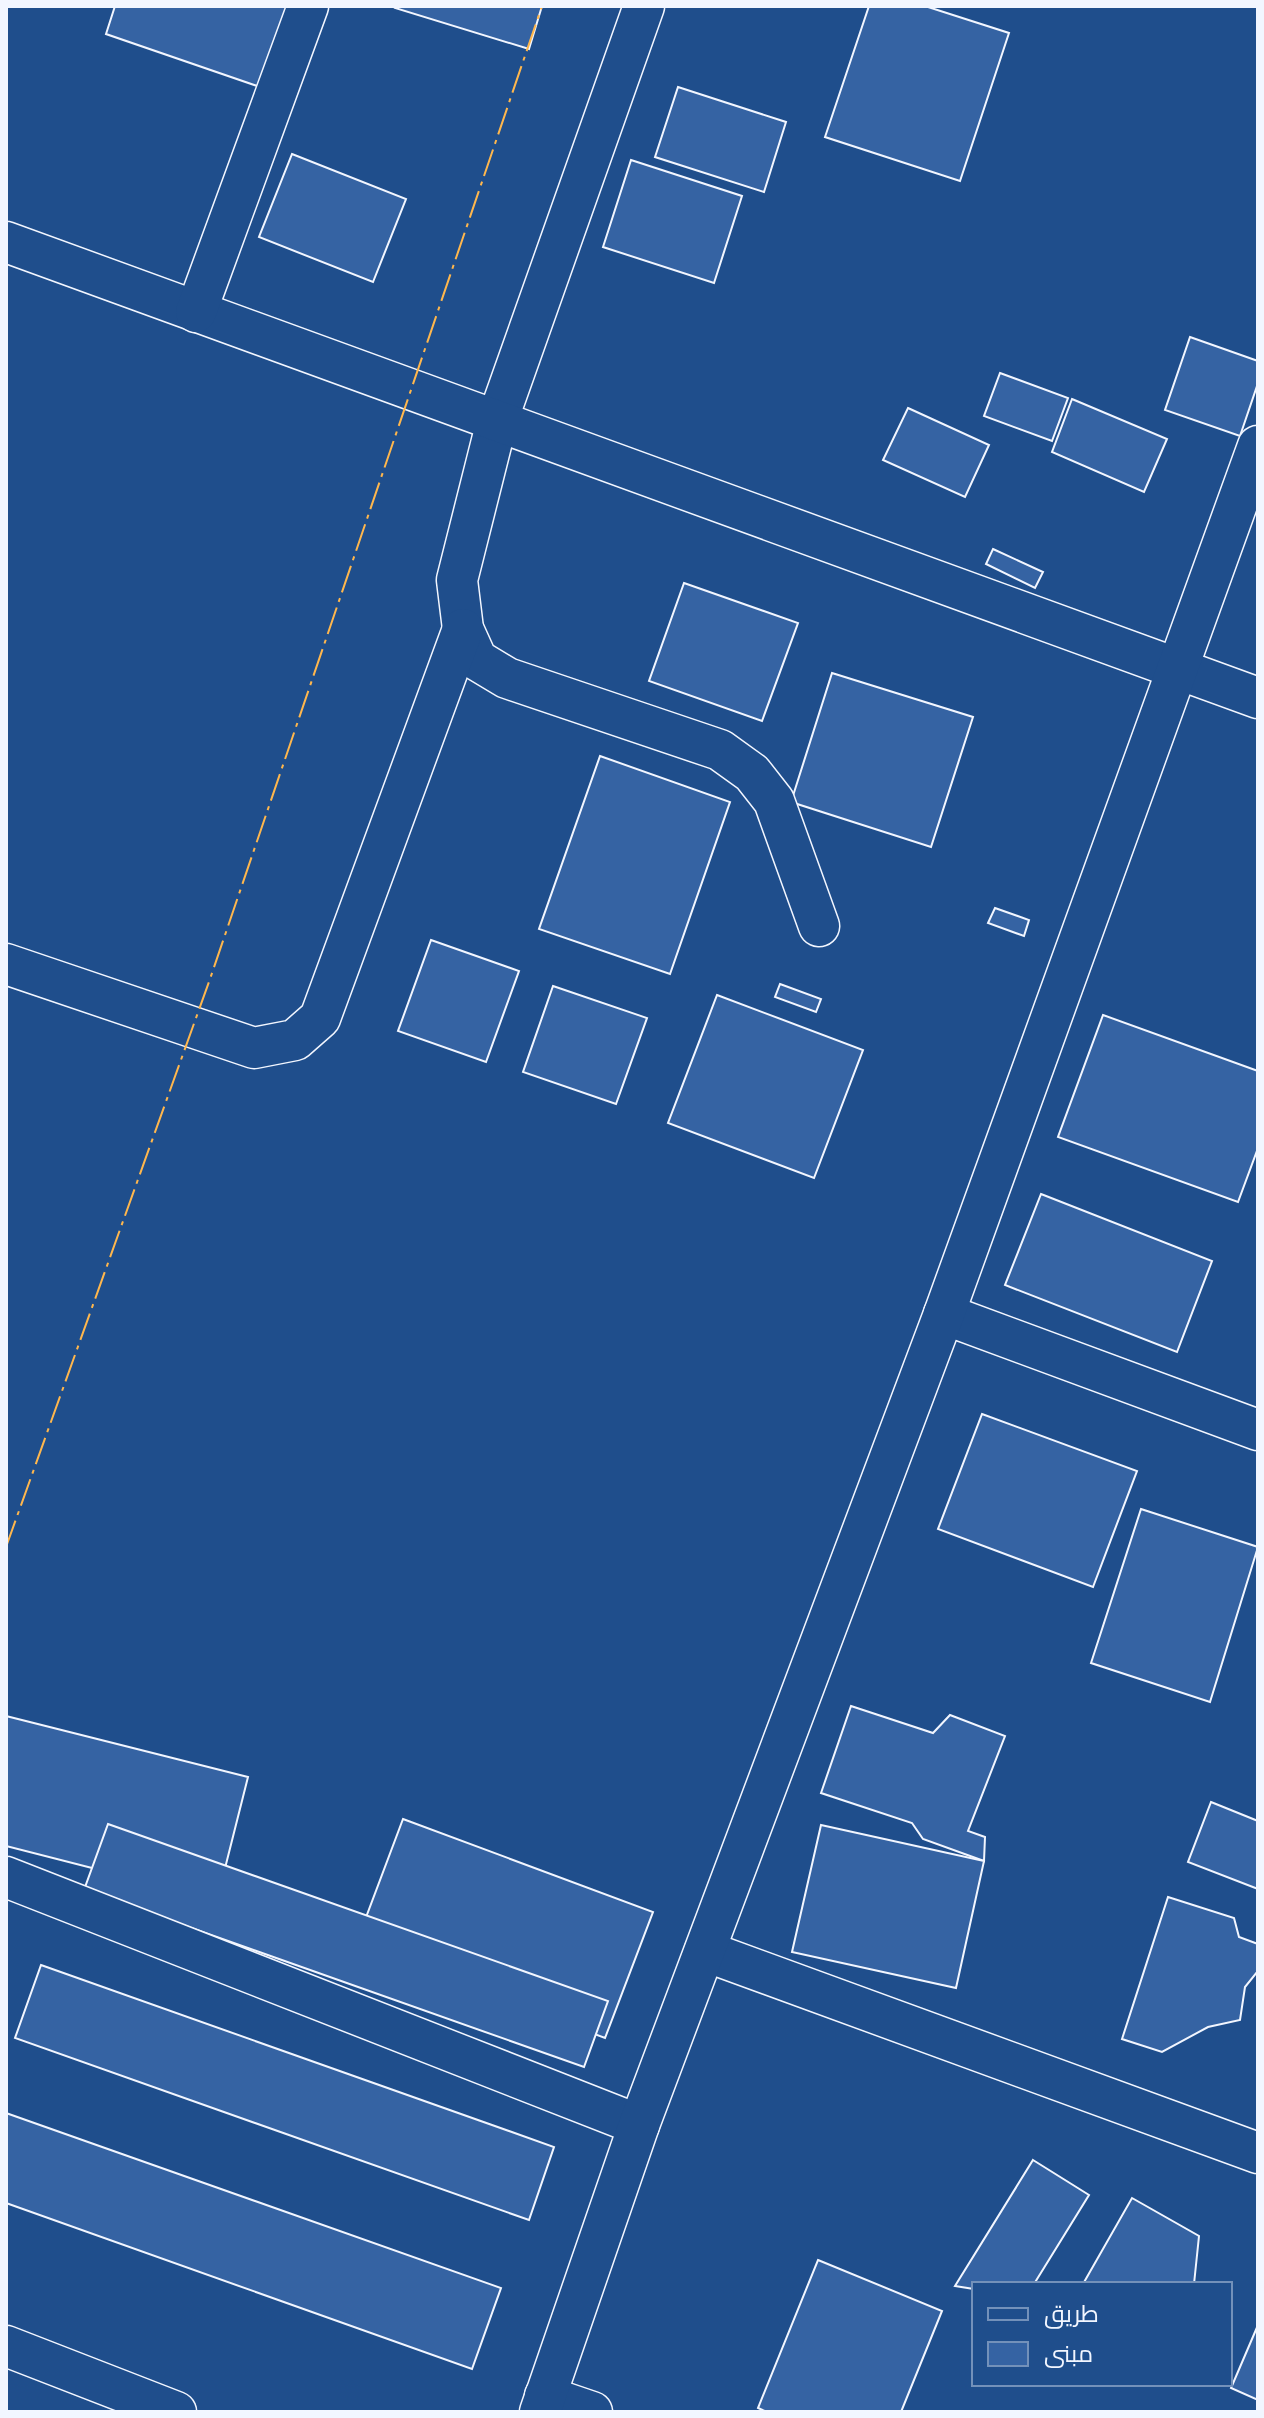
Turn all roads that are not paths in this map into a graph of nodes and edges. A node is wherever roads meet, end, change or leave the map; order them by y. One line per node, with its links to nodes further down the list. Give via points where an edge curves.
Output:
1 (308, 6): 4 (street)
2 (644, 6): 5 (street)
3 (6, 242): 4 (street)
4 (196, 312): 5 (street)
5 (497, 421): 7 (street, via 457,580); 8 (street)
6 (1258, 446): 8 (street)
7 (463, 629): 10 (street, via 477,660 507,678 720,750 752,773 774,801); 11 (street, via 320,1018 295,1040 254,1048)
8 (1179, 669): 9 (street); 12 (street)
9 (1258, 698)
10 (819, 926)
11 (6, 964)
12 (944, 1314): 13 (street); 15 (street)
13 (1258, 1430)
14 (6, 1877): 16 (street)
15 (705, 1951): 16 (street); 17 (street)
16 (639, 2125): 19 (street)
17 (1258, 2153)
18 (6, 2346): 20 (street)
19 (542, 2404): 21 (street)
20 (176, 2412)
21 (592, 2412)

